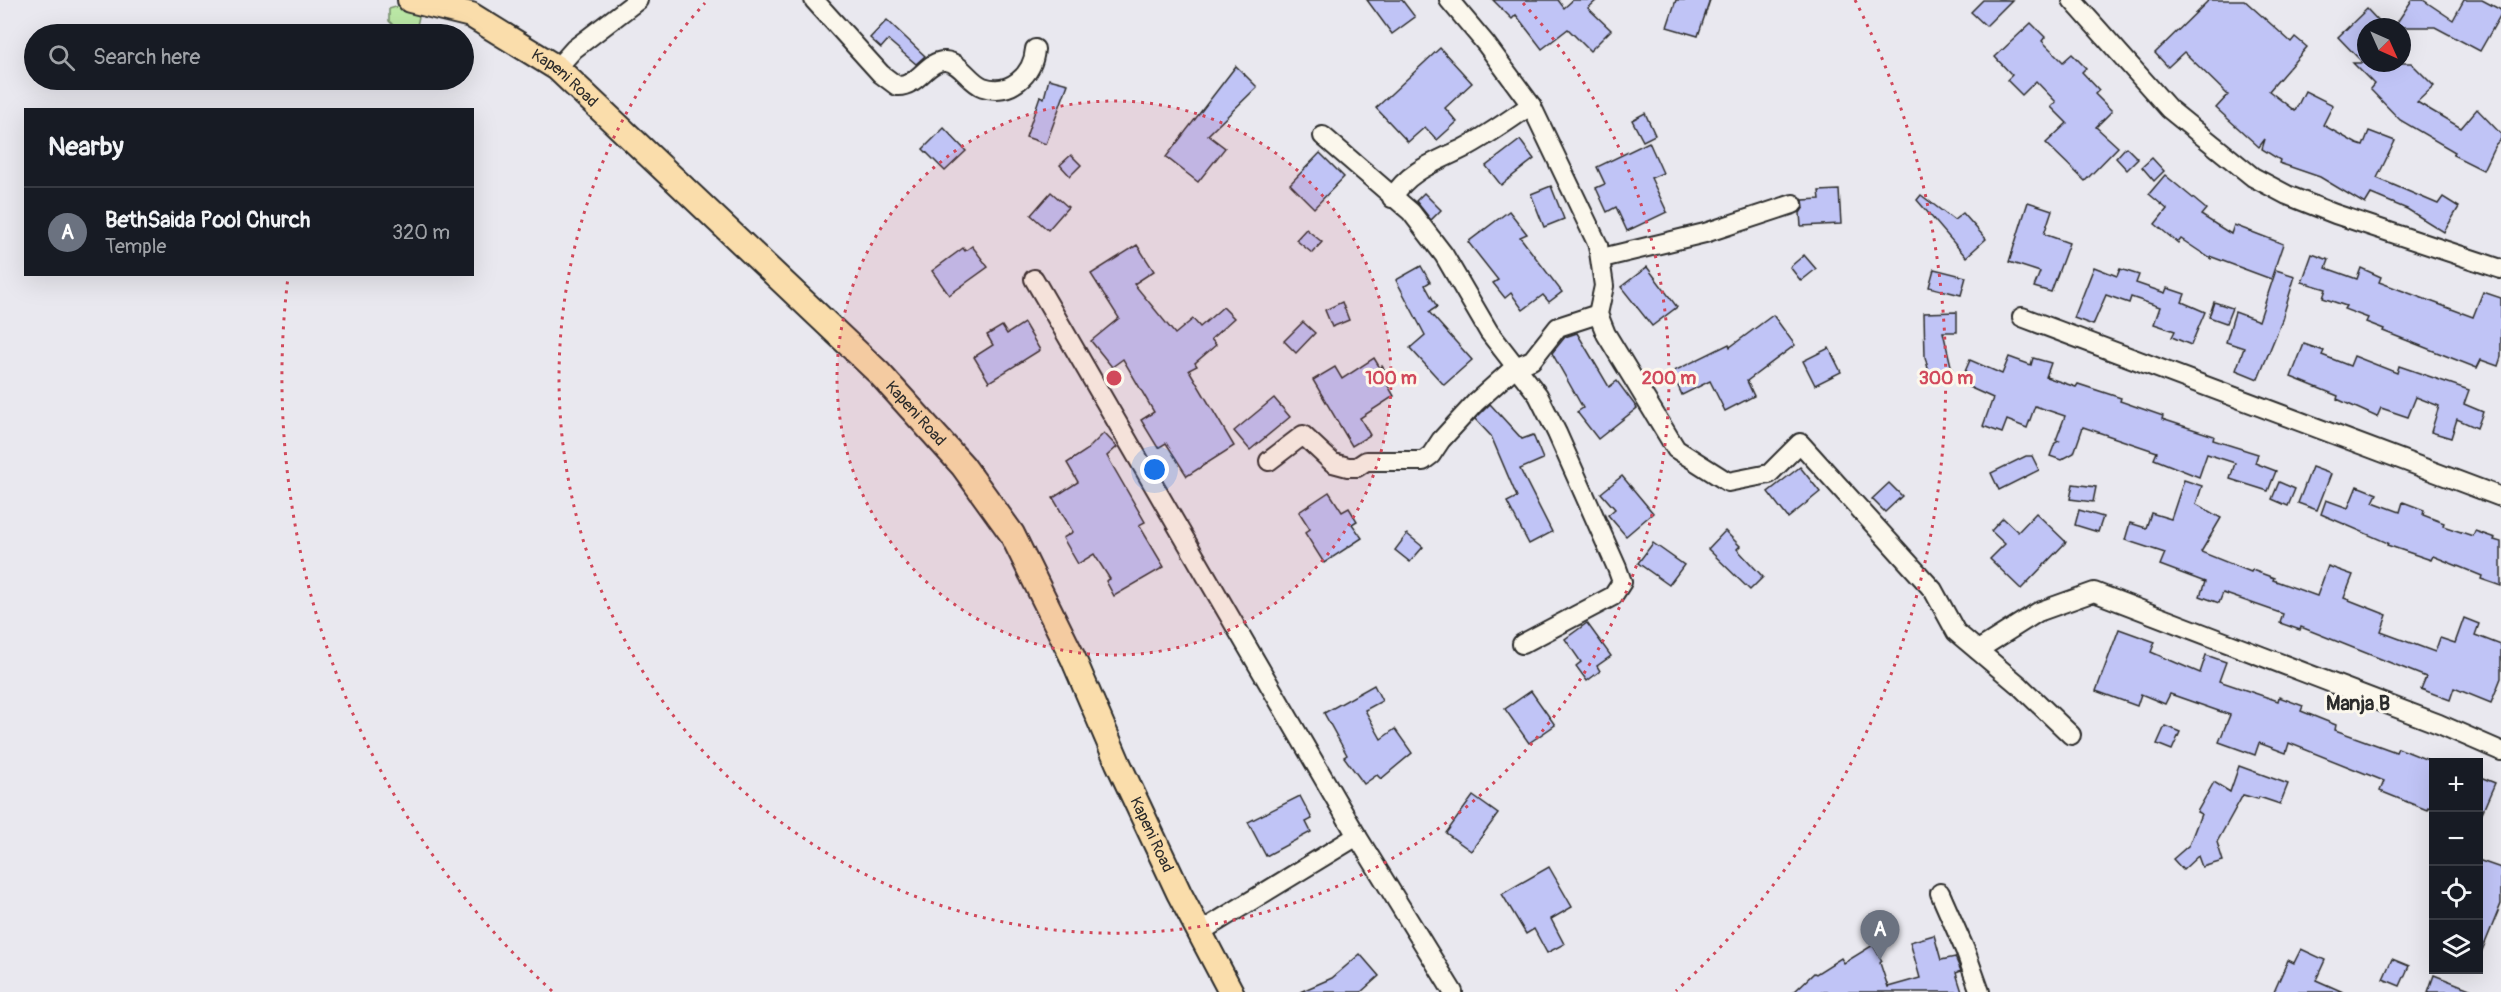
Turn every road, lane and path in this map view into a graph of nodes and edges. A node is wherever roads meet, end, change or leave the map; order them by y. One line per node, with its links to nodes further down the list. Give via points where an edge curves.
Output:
1 (410, 0): 7 (main road, Kapeni Road, via 471,15)
2 (638, 0): 7 (street, via 574,49)
3 (814, 0): 6 (street, via 881,74 897,86 909,85 944,61 982,86 1013,84 1029,72)
4 (1449, 0): 8 (street)
5 (2072, 0): 13 (street, via 2169,109 2253,177 2336,214)
6 (1035, 49)
7 (557, 68): 26 (main road, Kapeni Road, via 879,373 963,466 1012,534)
8 (1531, 105): 10 (street, via 1464,148 1411,174); 12 (street)
9 (1323, 136): 10 (street)
10 (1392, 198): 17 (street, via 1411,212 1444,255)
11 (1793, 204): 12 (street, via 1705,233)
12 (1602, 258): 15 (street, via 1604,286)
13 (2501, 269)
14 (1034, 279): 24 (street)
15 (1598, 314): 17 (street, via 1558,327 1532,360); 21 (street, via 1606,334 1676,449 1728,482 1769,474 1800,443 1933,590 1956,632)
16 (2022, 318): 19 (street)
17 (1515, 367): 18 (street, via 1476,402 1423,461 1366,461 1348,467 1333,463 1303,435); 20 (street, via 1538,395 1557,433 1622,582 1613,596)
18 (1269, 461)
19 (2501, 497)
20 (1522, 644)
21 (1978, 650): 22 (street); 23 (street, via 2038,612 2094,592)
22 (2071, 735)
23 (2501, 750)
24 (1357, 836): 26 (street); 28 (street)
25 (1940, 892): 29 (street)
26 (1200, 932): 27 (main road, Kapeni Road)
27 (1231, 992)
28 (1453, 992)
29 (1980, 992)

